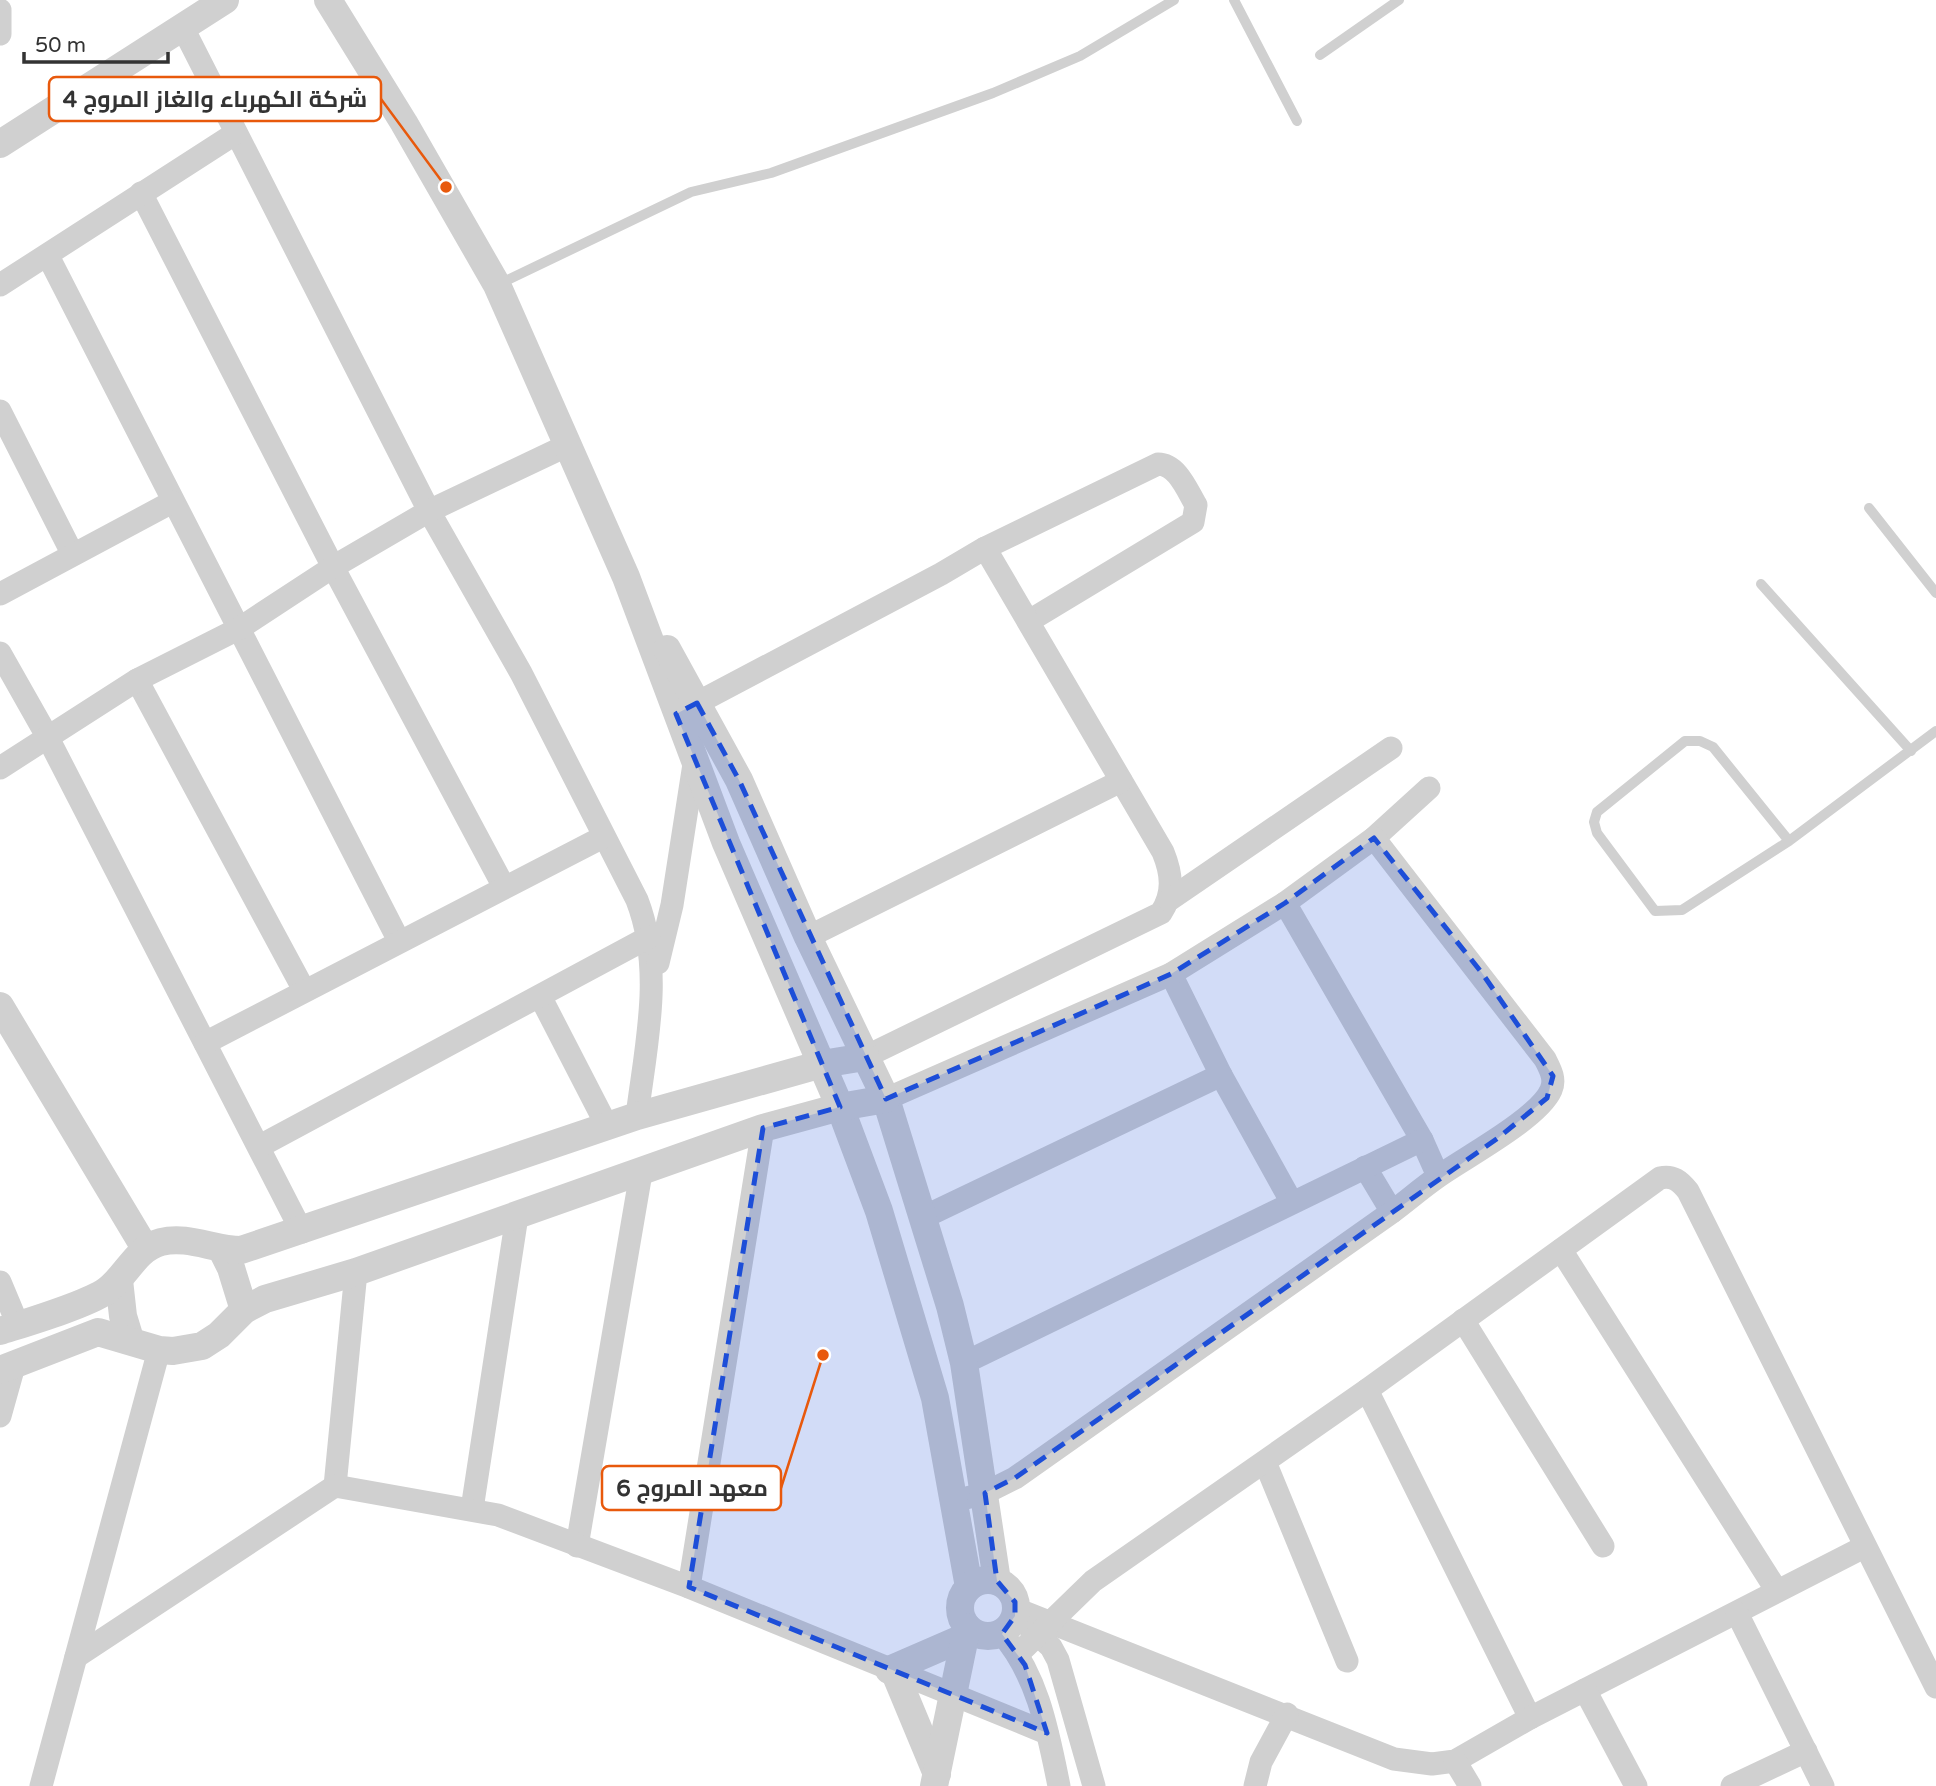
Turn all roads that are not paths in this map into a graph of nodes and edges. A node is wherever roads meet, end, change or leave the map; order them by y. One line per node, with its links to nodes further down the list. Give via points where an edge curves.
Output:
1 (328, 0): 16 (street)
2 (1174, 0): 16 (lane, via 1080,56 993,93 771,173 691,192)
3 (1234, 0): 10 (lane)
4 (1399, 0): 9 (lane)
5 (211, 4): 7 (street)
6 (0, 10): 8 (street)
7 (183, 27): 11 (street); 12 (street)
8 (0, 34)
9 (1320, 55)
10 (1297, 121)
11 (236, 133): 13 (street); 21 (street)
12 (0, 144)
13 (141, 193): 14 (street); 24 (street)
14 (48, 256): 15 (street); 19 (street)
15 (0, 285)
16 (497, 285): 18 (street)
17 (0, 411): 23 (street)
18 (568, 445): 21 (street); 32 (street)
19 (172, 502): 23 (street); 29 (street)
20 (1869, 508): 26 (lane)
21 (429, 511): 24 (street); 41 (street, via 521,673)
22 (985, 548): 28 (street); 28 (street, via 1158,464 1173,469 1196,505 1193,522); 32 (street)
23 (72, 553): 27 (street)
24 (333, 567): 29 (street); 44 (street)
25 (1761, 584): 36 (lane)
26 (1936, 593)
27 (0, 594)
28 (1029, 621): 39 (street)
29 (240, 628): 31 (street); 49 (street)
30 (0, 653): 34 (street)
31 (137, 680): 34 (street); 52 (street)
32 (686, 708): 37 (street); 48 (street, via 739,780)
33 (1936, 731): 36 (lane)
34 (47, 736): 38 (street); 55 (street)
35 (1391, 748): 45 (street)
36 (1911, 751): 43 (lane)
37 (694, 764): 51 (street, via 672,905); 57 (street)
38 (0, 768)
39 (1121, 781): 45 (street, via 1163,852 1169,868); 48 (street)
40 (1429, 788): 42 (street)
41 (603, 837): 44 (street); 47 (street, via 637,900)
42 (1374, 838): 46 (street); 68 (street, via 1482,973 1553,1076 1547,1098 1498,1139)
43 (1789, 841): 43 (lane, via 1713,747 1700,741 1685,741 1597,812 1594,822 1597,833 1656,911 1666,913 1682,910)
44 (505, 887): 49 (street)
45 (1169, 900): 56 (street, via 1161,913)
46 (1285, 903): 50 (street); 64 (street)
47 (649, 937): 51 (street); 53 (street)
48 (808, 937): 56 (street)
49 (399, 941): 52 (street)
50 (1171, 974): 58 (street); 59 (street)
51 (653, 980): 61 (street)
52 (304, 990): 55 (street)
53 (541, 998): 62 (street); 65 (street)
54 (0, 1006): 74 (street)
55 (205, 1043): 65 (street)
56 (865, 1057): 57 (street); 59 (street)
57 (822, 1064): 60 (street); 61 (street)
58 (1221, 1075): 69 (street); 72 (street)
59 (886, 1099): 60 (street); 72 (street)
60 (840, 1107): 63 (street); 92 (street, via 907,1300 935,1398)
61 (637, 1116): 62 (street)
62 (607, 1126): 73 (street)
63 (763, 1128): 67 (street); 98 (street)
64 (1422, 1140): 66 (street); 68 (street)
65 (260, 1146): 73 (street)
66 (1365, 1167): 69 (street); 70 (street)
67 (641, 1173): 71 (street); 94 (street)
68 (1438, 1176): 70 (street)
69 (1291, 1201): 85 (street)
70 (1392, 1212): 91 (street, via 1016,1478)
71 (517, 1216): 77 (street); 93 (street)
72 (924, 1217): 85 (street)
73 (302, 1232): 75 (street, via 241,1250)
74 (145, 1248): 75 (street, via 180,1240); 78 (street)
75 (222, 1250): 80 (street)
76 (1561, 1250): 81 (street); 96 (street, via 1660,1178 1674,1178 1683,1184); 100 (street)
77 (356, 1272): 80 (street, via 289,1290); 90 (street)
78 (119, 1280): 82 (street, via 104,1292); 83 (street)
79 (0, 1282): 82 (street)
80 (244, 1310): 84 (street, via 202,1346)
81 (1463, 1320): 87 (street); 95 (street)
82 (9, 1328)
83 (131, 1339): 84 (street); 86 (street, via 107,1332 85,1334)
84 (159, 1350): 104 (street)
85 (964, 1363): 91 (street)
86 (7, 1368): 88 (street)
87 (1367, 1390): 89 (street); 111 (street)
88 (0, 1416)
89 (1265, 1462): 102 (street, via 1087,1586); 105 (street)
90 (335, 1486): 93 (street); 104 (street)
91 (985, 1493): 92 (street); 97 (street)
92 (955, 1501): 99 (street)
93 (472, 1509): 94 (street)
94 (577, 1546): 98 (street)
95 (1603, 1546)
96 (1864, 1547): 100 (street); 107 (street)
97 (997, 1581): 99 (street, via 982,1580); 103 (street, via 1013,1595)
98 (689, 1587): 106 (street)
99 (969, 1587): 103 (street, via 960,1606)
100 (1777, 1591): 101 (street)
101 (1737, 1613): 108 (street); 113 (street)
102 (1045, 1629): 103 (street); 110 (street); 118 (street, via 1064,1675)
103 (996, 1630): 106 (street); 109 (street); 112 (street, via 1031,1678)
104 (76, 1657): 116 (street)
105 (1347, 1661)
106 (892, 1671): 109 (street); 115 (street)
107 (1936, 1687)
108 (1585, 1690): 111 (street); 121 (street)
109 (955, 1692): 112 (street); 115 (street)
110 (1287, 1714): 114 (street, via 1394,1759 1432,1764); 119 (street, via 1261,1762)
111 (1530, 1718): 114 (street)
112 (1046, 1733): 117 (street)
113 (1806, 1751): 122 (street); 123 (street)
114 (1455, 1761): 120 (street)
115 (936, 1780)
116 (41, 1786)
117 (1059, 1786)
118 (1094, 1786)
119 (1255, 1786)
120 (1470, 1786)
121 (1636, 1786)
122 (1732, 1786)
123 (1823, 1786)

